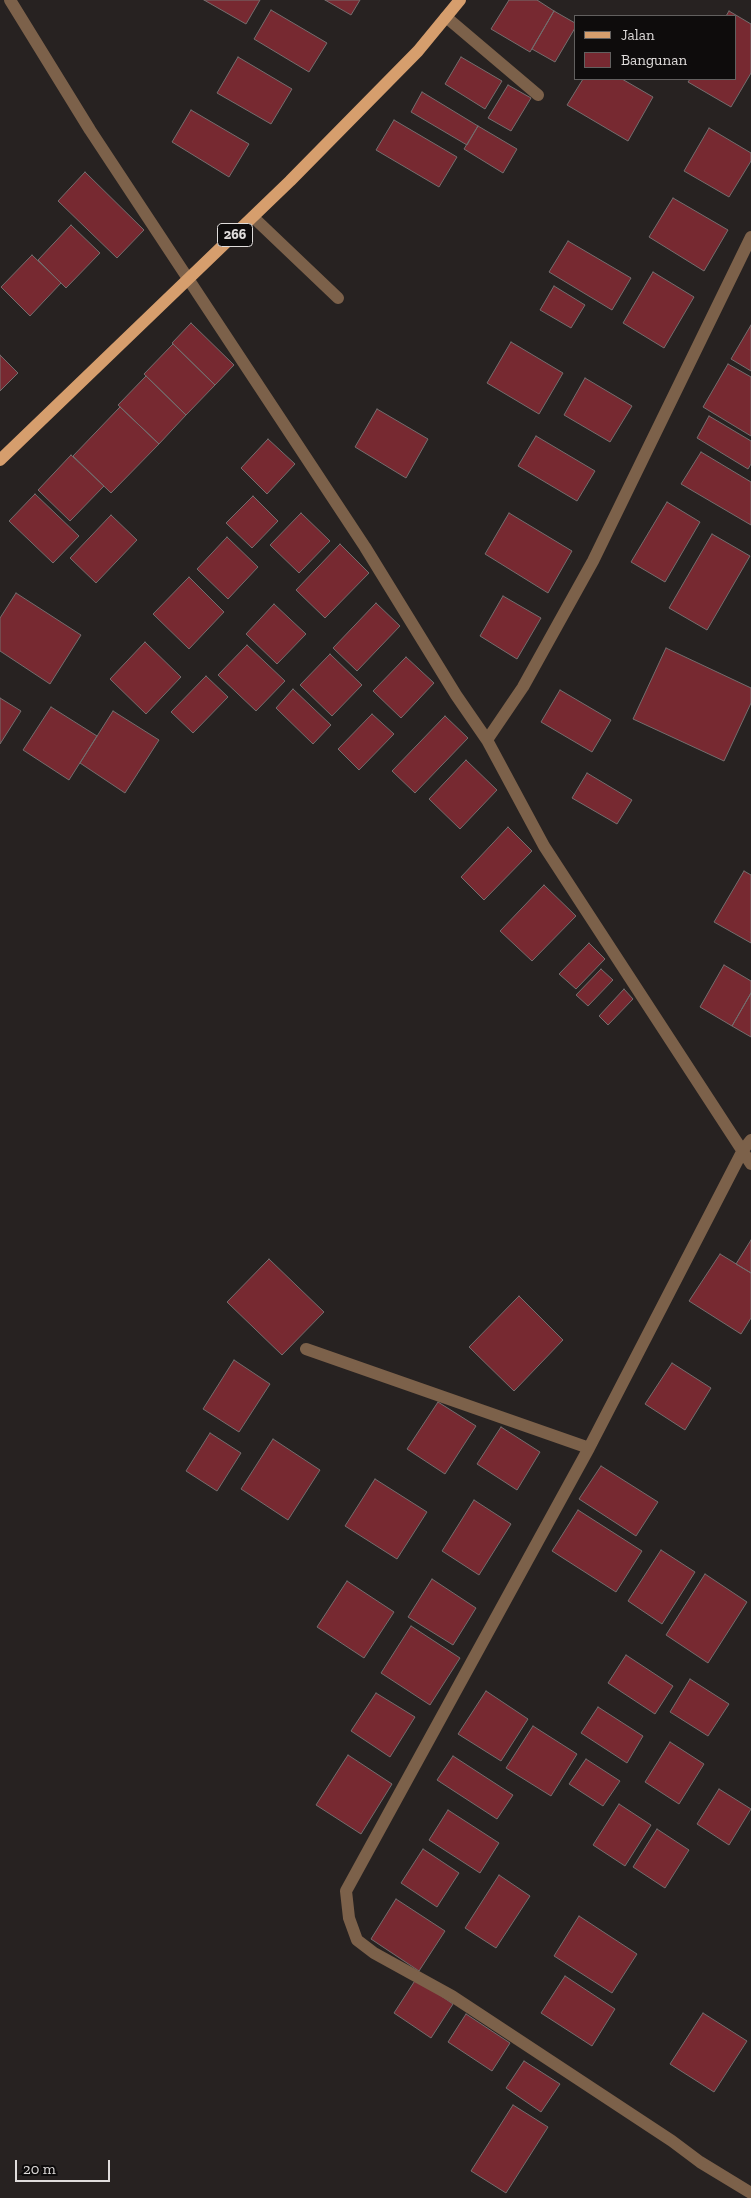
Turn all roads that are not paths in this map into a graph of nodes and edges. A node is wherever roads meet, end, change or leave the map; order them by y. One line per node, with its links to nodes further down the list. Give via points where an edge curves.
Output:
1 (10, 0): 7 (street, via 90,130)
2 (460, 0): 3 (main road, 266)
3 (446, 17): 4 (street); 5 (main road, 266, via 418,50)
4 (538, 95)
5 (254, 217): 7 (main road, 266); 8 (street)
6 (751, 237): 10 (street, via 592,561 523,687)
7 (189, 278): 9 (main road, 266); 10 (street)
8 (338, 298)
9 (0, 460)
10 (487, 740): 11 (street, via 544,846)
11 (747, 1145): 12 (street); 14 (street)
12 (751, 1164)
13 (306, 1349): 14 (street)
14 (589, 1448): 15 (street, via 346,1891 349,1918 357,1940 374,1953 452,1996)
15 (751, 2193)

